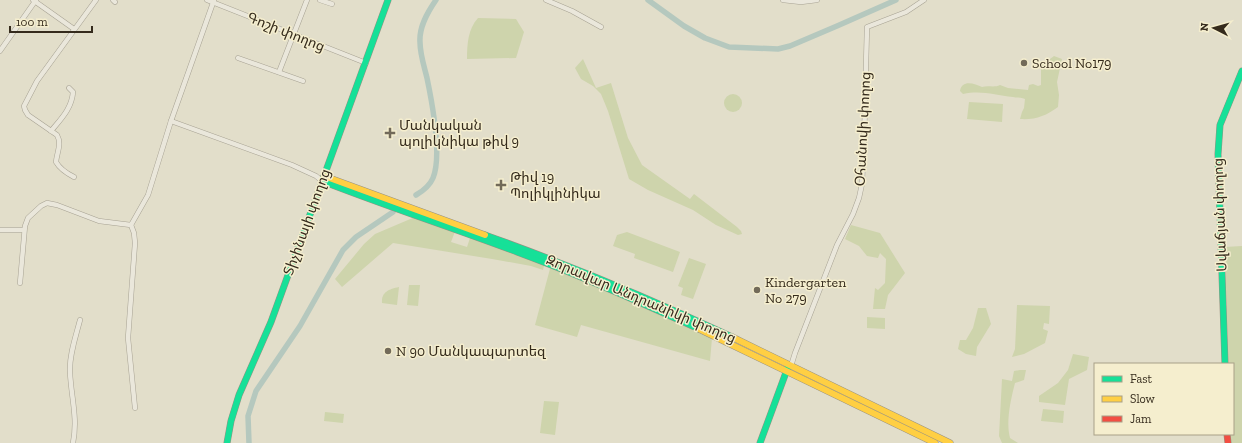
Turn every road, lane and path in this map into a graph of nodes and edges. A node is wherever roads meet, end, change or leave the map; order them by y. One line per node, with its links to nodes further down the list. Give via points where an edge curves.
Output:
1 (35, 0): 14 (street); 16 (street)
2 (96, 0): 14 (street)
3 (207, 0): 11 (street, Գոշի փողոց)
4 (307, 0): 15 (street)
5 (320, 0): 12 (street)
6 (388, 0): 18 (main road, Տիչինայի փողոց)
7 (546, 0): 13 (street)
8 (782, 0): 9 (street)
9 (817, 0)
10 (924, 0): 33 (street, Օհանովի փողոց, via 906,12 867,27 862,184 859,198 837,246)
11 (213, 1): 15 (street, Գոշի փողոց); 23 (street)
12 (332, 4)
13 (602, 27)
14 (74, 29): 24 (street, via 37,81 24,106 28,115)
15 (294, 35): 18 (street, Գոշի փողոց); 20 (street)
16 (0, 51)
17 (238, 58): 20 (street)
18 (366, 63): 26 (main road, Տիչինայի փողոց)
19 (1242, 71): 32 (main road, Սվաճյան փողոց, via 1220,125 1218,154)
20 (279, 72): 21 (street)
21 (303, 81)
22 (69, 88): 24 (street, via 73,92 67,112)
23 (172, 121): 26 (street, Զորավար Անդրանիկի փողոց); 27 (street, via 148,195)
24 (51, 131): 25 (street, via 60,139 56,162)
25 (74, 177)
26 (323, 178): 33 (main road, Զորավար Անդրանիկի փողոց, via 360,196 547,261 631,298 664,309); 36 (main road, Տիչինայի փողոց, via 271,322 239,394)
27 (131, 225): 29 (street, via 99,221 57,205 47,204 28,218); 34 (street, via 135,243 128,338)
28 (0, 230): 29 (street)
29 (24, 230): 30 (street)
30 (20, 283)
31 (80, 320): 35 (street, via 70,363 74,404)
32 (1225, 363)
33 (789, 368): 37 (main road, Օհանովի փողոց); 38 (main road, Զորավար Անդրանիկի փողոց); 39 (main road, Զորավար Անդրանիկի փողոց)
34 (135, 408)
35 (73, 443)
36 (226, 443)
37 (762, 443)
38 (935, 443)
39 (950, 443)

